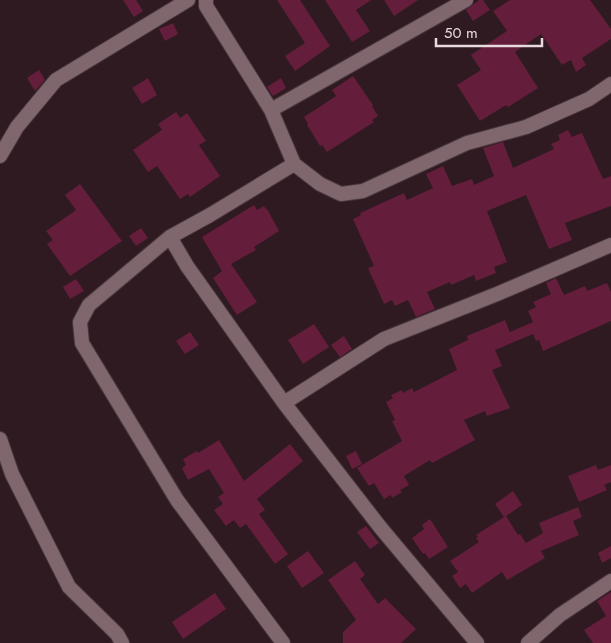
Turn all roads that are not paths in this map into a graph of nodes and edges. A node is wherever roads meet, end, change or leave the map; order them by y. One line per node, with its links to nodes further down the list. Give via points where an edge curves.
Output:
1 (188, 0): 6 (street, via 56,80 17,127)
2 (206, 0): 5 (street, via 206,6)
3 (466, 0): 5 (street)
4 (611, 84): 7 (street, via 589,99 526,127 467,143 363,191 341,194 320,184)
5 (270, 110): 7 (street)
6 (0, 156)
7 (294, 164): 8 (street)
8 (170, 237): 10 (street); 14 (street, via 89,305 80,322 82,343 177,500)
9 (611, 245): 10 (street, via 384,339)
10 (284, 403): 15 (street, via 380,527)
11 (0, 439): 13 (street, via 12,474 68,588 118,634)
12 (611, 581): 16 (street, via 560,615)
13 (122, 643)
14 (283, 643)
15 (477, 643)
16 (528, 643)

